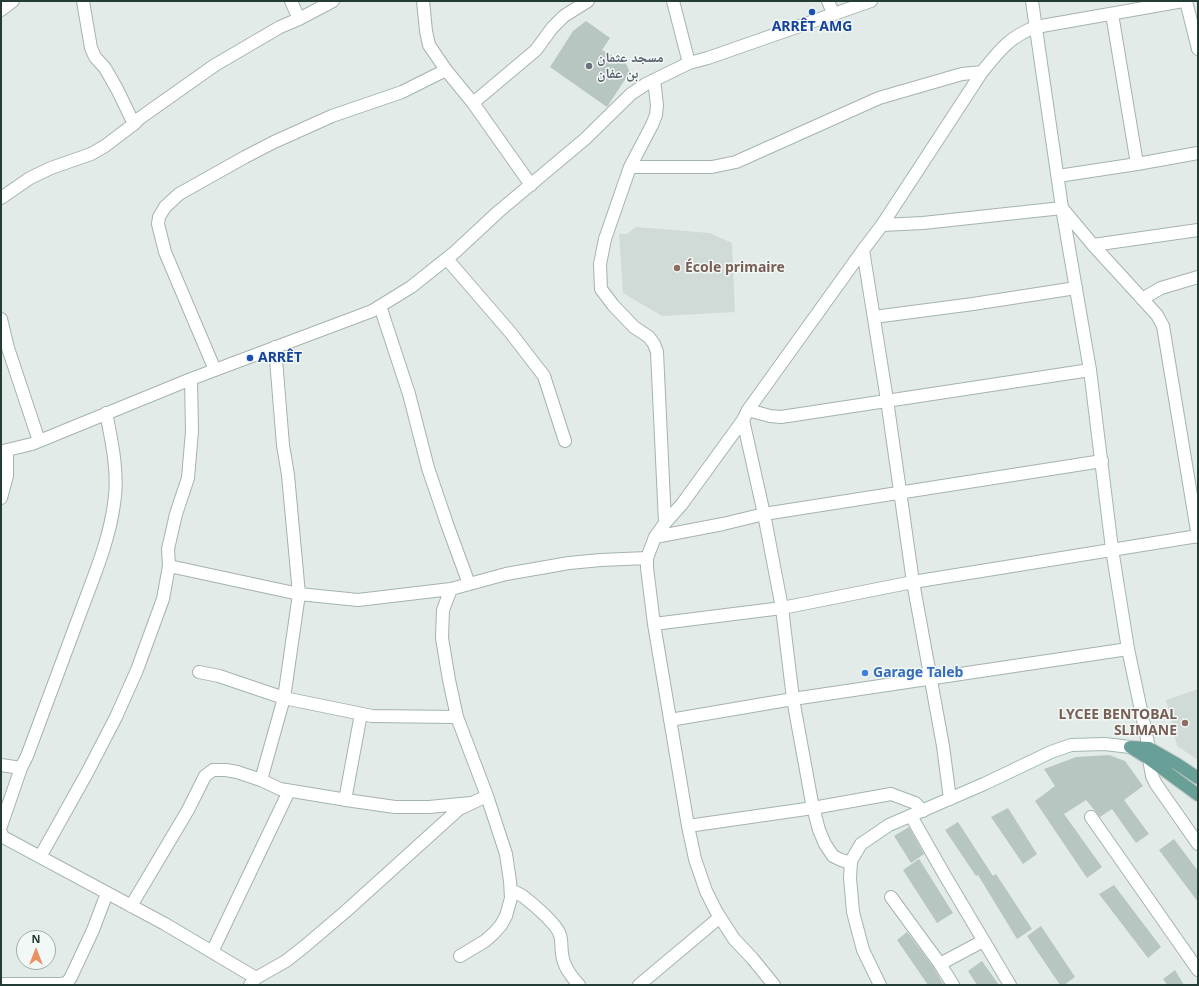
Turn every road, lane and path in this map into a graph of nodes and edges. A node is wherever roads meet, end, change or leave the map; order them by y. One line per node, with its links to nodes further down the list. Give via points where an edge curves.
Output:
1 (13, 1): 13 (street)
2 (83, 1): 24 (street, via 95,57 105,68)
3 (291, 1): 16 (street)
4 (333, 1): 16 (street)
5 (423, 1): 20 (street, via 429,45)
6 (588, 1): 23 (street, via 564,16 536,50)
7 (673, 1): 19 (street)
8 (828, 1): 14 (street)
9 (870, 1): 14 (street)
10 (1032, 1): 17 (street)
11 (1183, 1): 15 (street)
12 (1186, 1): 18 (street)
13 (1, 10)
14 (833, 13): 19 (street)
15 (1112, 14): 17 (street); 26 (street)
16 (299, 19): 24 (street, via 280,26 215,65)
17 (1036, 27): 21 (street, via 1012,39); 28 (street)
18 (1198, 49)
19 (689, 63): 22 (street)
20 (446, 70): 23 (street); 44 (street, via 402,92 332,116 274,142 179,194 166,207 158,224 166,252)
21 (982, 72): 27 (street, via 962,74 879,98 736,162 712,167); 32 (street)
22 (654, 80): 27 (street, via 656,115); 29 (street, via 631,94 585,139)
23 (473, 103): 29 (street)
24 (134, 124): 30 (street, via 91,154 30,178)
25 (1198, 153): 26 (street)
26 (1137, 164): 28 (street)
27 (630, 168): 57 (street, via 605,239 600,264 601,289 634,327 649,337 657,352)
28 (1058, 176): 31 (street)
29 (531, 184): 36 (street)
30 (1, 198)
31 (1062, 208): 32 (street); 34 (street); 38 (street)
32 (882, 225): 35 (street)
33 (1198, 230): 34 (street)
34 (1093, 245): 39 (street)
35 (863, 250): 41 (street); 49 (street)
36 (447, 259): 40 (street, via 411,287); 51 (street, via 544,376)
37 (1198, 277): 39 (street, via 1161,288)
38 (1076, 288): 41 (street); 45 (street)
39 (1142, 299): 59 (street, via 1158,315 1163,326)
40 (380, 306): 43 (street); 64 (street, via 409,394 428,468)
41 (874, 317): 47 (street)
42 (1, 319): 50 (street)
43 (275, 347): 44 (street); 66 (street)
44 (215, 370): 46 (street)
45 (1090, 370): 47 (street); 53 (street)
46 (191, 379): 48 (street); 62 (street, via 192,431 188,478 168,549)
47 (887, 400): 49 (street, via 781,417); 54 (street)
48 (106, 413): 50 (street); 80 (street, via 113,444 115,503 105,546)
49 (746, 415): 56 (street); 57 (street, via 682,504)
50 (39, 441): 52 (street)
51 (564, 441)
52 (4, 451): 55 (street, via 7,476)
53 (1102, 461): 54 (street); 60 (street)
54 (900, 493): 56 (street); 63 (street)
55 (1, 498)
56 (764, 514): 58 (street); 67 (street)
57 (665, 523): 58 (street)
58 (655, 537): 61 (street)
59 (1198, 537): 60 (street)
60 (1112, 549): 63 (street); 69 (street)
61 (647, 558): 64 (street, via 569,563 506,574); 68 (street)
62 (169, 566): 66 (street); 97 (street, via 163,599 116,717)
63 (913, 582): 67 (street); 71 (street)
64 (470, 584): 65 (street)
65 (451, 588): 66 (street, via 358,600); 75 (street, via 443,610 442,638)
66 (299, 594): 72 (street)
67 (782, 608): 68 (street); 73 (street)
68 (654, 624): 76 (street)
69 (1128, 648): 71 (street); 78 (street)
70 (199, 672): 72 (street, via 219,676)
71 (930, 679): 73 (street); 86 (street)
72 (284, 698): 74 (street); 82 (street)
73 (793, 699): 76 (street); 89 (street)
74 (361, 714): 75 (street); 87 (street)
75 (457, 717): 85 (street)
76 (670, 720): 94 (street)
77 (1130, 747): 78 (main road); 86 (street, via 1105,744 1070,745)
78 (1149, 753): 81 (main road, via 1177,764); 84 (main road); 96 (street, via 1152,776 1156,784)
79 (1, 765): 80 (street)
80 (21, 768): 93 (street)
81 (1198, 778)
82 (262, 780): 83 (street); 102 (street, via 226,770 214,770 205,776 188,810)
83 (289, 791): 87 (street); 105 (street)
84 (1198, 795)
85 (487, 796): 88 (street); 99 (street, via 506,854)
86 (950, 799): 90 (street)
87 (345, 800): 88 (street, via 395,807)
88 (471, 803): 109 (street, via 459,809 305,946)
89 (813, 808): 90 (street, via 891,794 915,803); 94 (street); 98 (street, via 819,830 833,856)
90 (923, 811): 91 (street)
91 (911, 816): 98 (street, via 889,825 861,844); 104 (street)
92 (1091, 817): 108 (street)
93 (1, 826)
94 (688, 826): 103 (street, via 695,859 706,891)
95 (1, 833): 97 (street, via 3,838)
96 (1198, 844)
97 (40, 857): 100 (street)
98 (851, 863): 114 (street, via 853,912 863,950)
99 (510, 890): 106 (street, via 511,898 501,925 485,941); 111 (street, via 523,896 554,924 560,935 566,966)
100 (107, 893): 102 (street); 110 (street, via 67,983)
101 (891, 897): 107 (street)
102 (131, 906): 105 (street)
103 (720, 917): 112 (street); 113 (street, via 734,939)
104 (983, 941): 107 (street); 116 (street)
105 (212, 952): 109 (street)
106 (460, 956)
107 (940, 964): 115 (street)
108 (1198, 970)
109 (253, 982)
110 (1, 984)
111 (579, 985)
112 (639, 985)
113 (774, 985)
114 (880, 985)
115 (953, 985)
116 (1010, 985)

